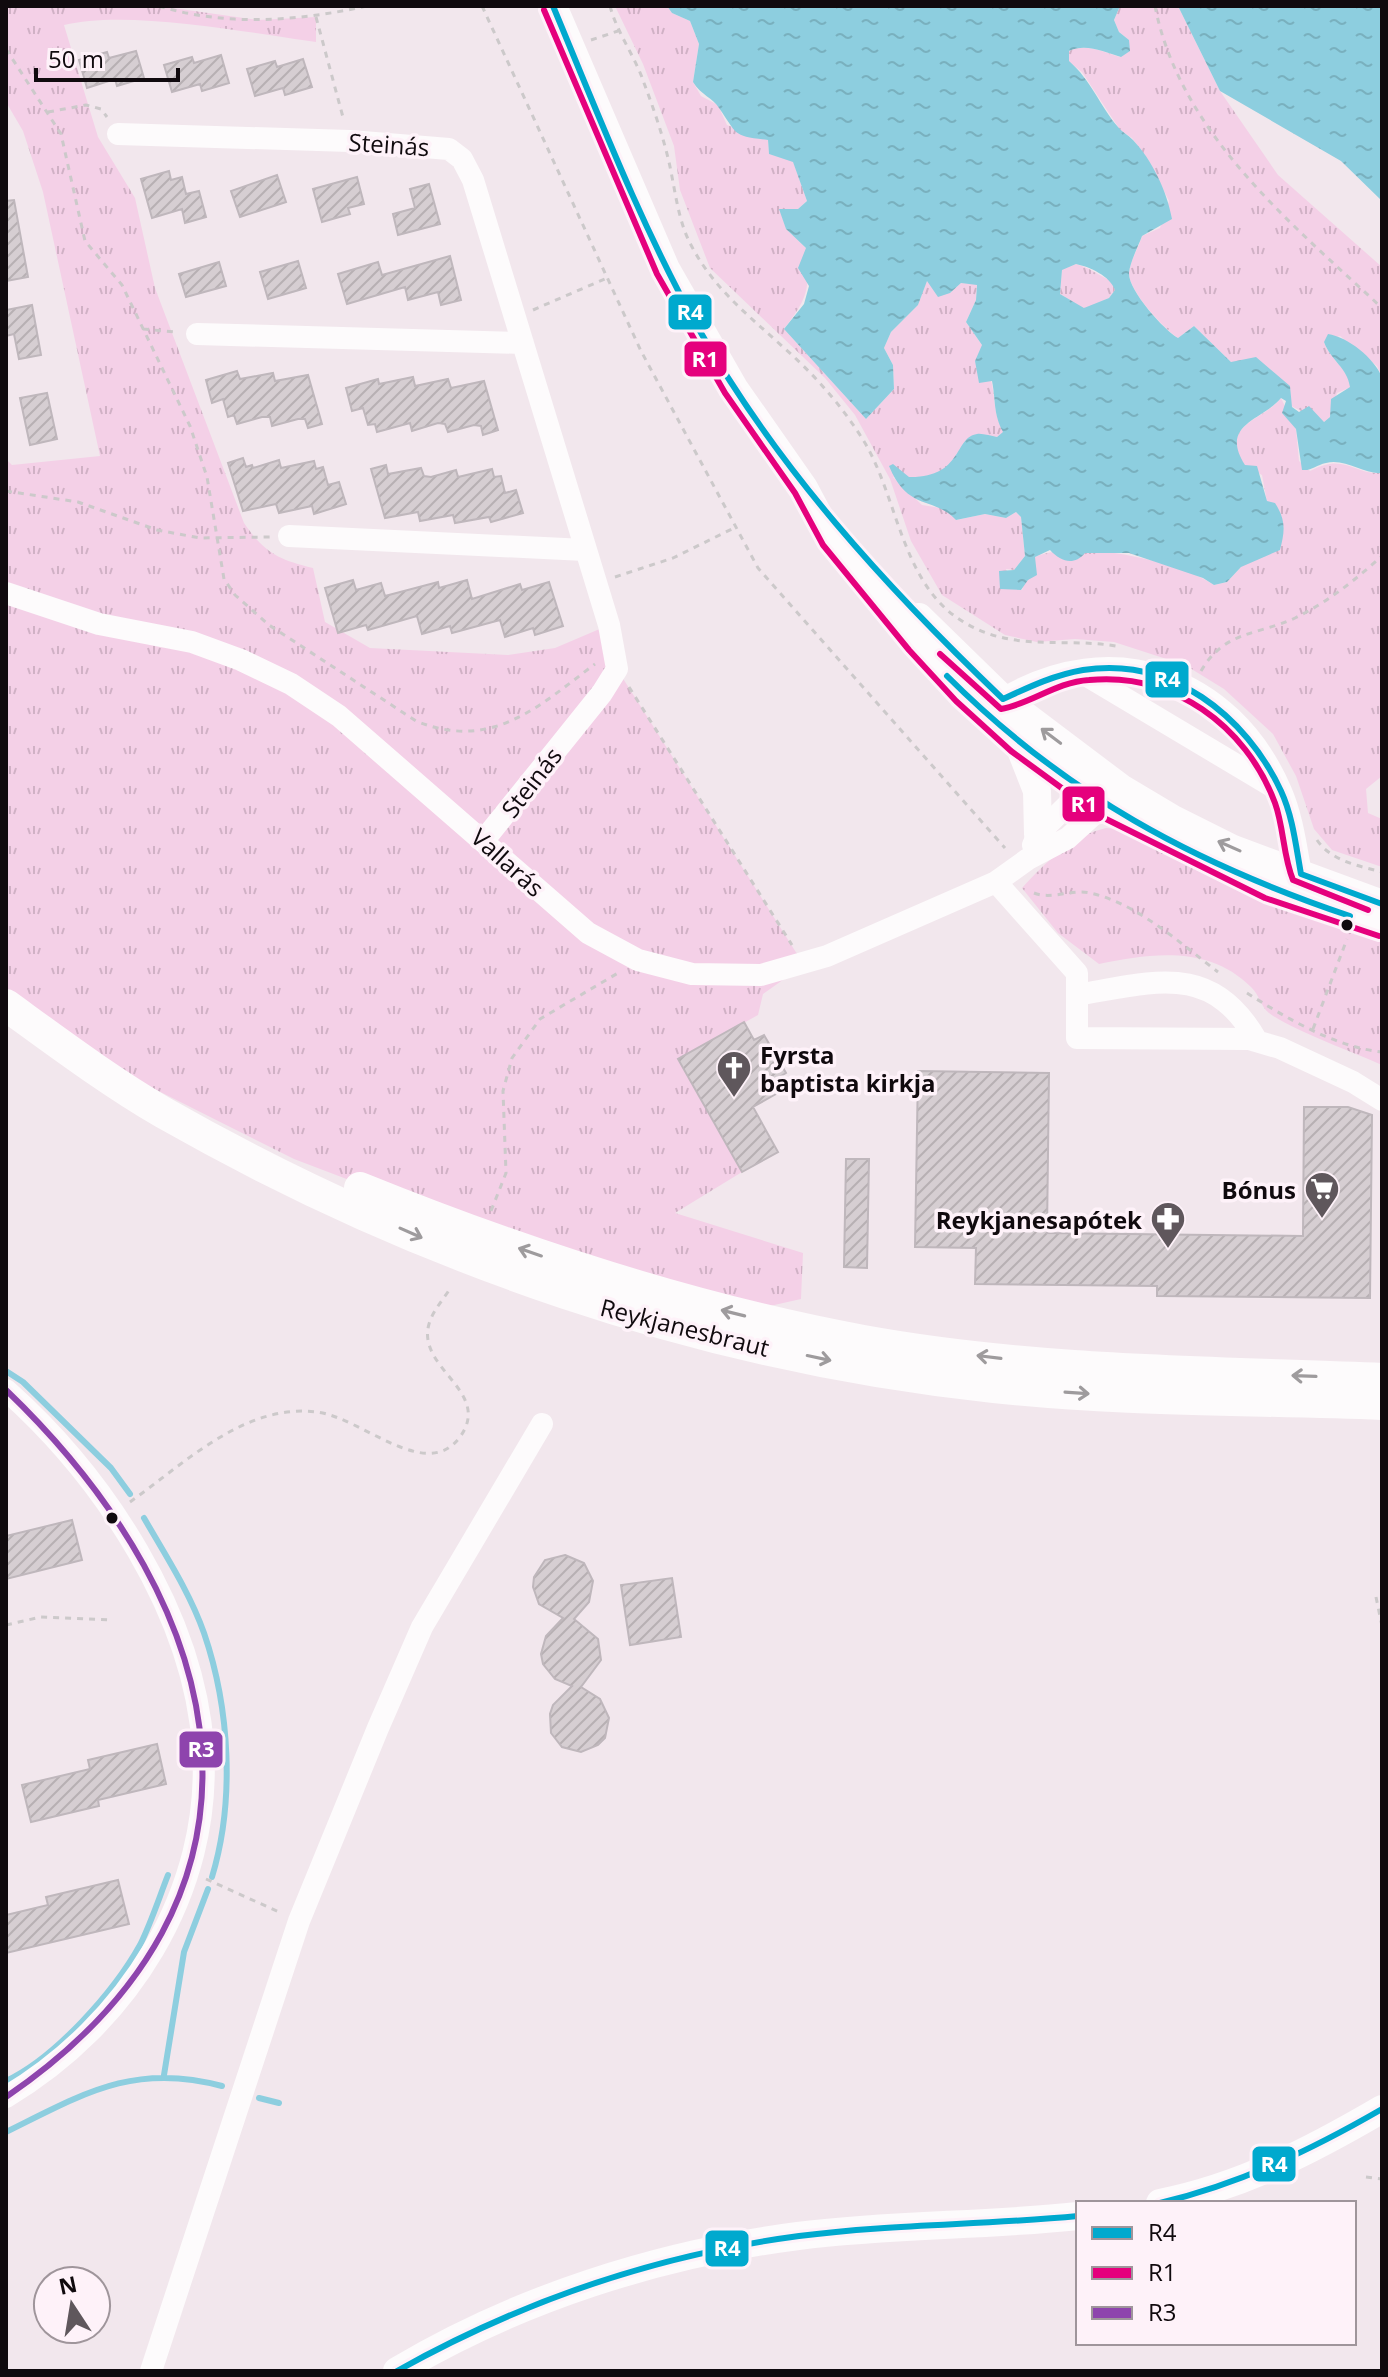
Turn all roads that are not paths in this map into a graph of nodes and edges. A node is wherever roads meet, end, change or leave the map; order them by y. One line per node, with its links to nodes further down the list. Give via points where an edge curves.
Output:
1 (553, 6): 5 (main road, via 666,269 734,388)
2 (118, 134): 4 (street, Steinás, via 449,149 462,159 473,180)
3 (197, 334): 4 (street)
4 (523, 343): 7 (street, Steinás)
5 (804, 488): 10 (main road, via 892,588); 11 (main road, via 831,539 871,590 963,694)
6 (289, 536): 7 (street)
7 (585, 550): 14 (street, Steinás, via 616,659 602,693)
8 (6, 593): 14 (street, Vallarás, via 99,624 192,642 291,684 339,716)
9 (1079, 671): 10 (street, via 1028,684); 13 (street); 13 (street, via 1137,670 1167,678 1222,706)
10 (1003, 699): 12 (main road, one-way to 10)
11 (1018, 744): 12 (main road); 15 (main road, via 1037,791)
12 (1102, 790): 15 (street, Vallarás); 16 (main road, one-way to 12); 19 (main road, via 1269,889)
13 (1281, 791): 16 (street)
14 (484, 840): 17 (street, Vallarás, via 582,928 638,960 716,977 761,975 804,965)
15 (1026, 849): 17 (street, Vallarás)
16 (1301, 874): 18 (main road)
17 (996, 882): 20 (street, via 1077,973)
18 (1382, 904)
19 (1382, 927)
20 (1077, 995): 23 (street, via 1184,983 1216,992 1242,1014); 23 (street, via 1077,1038)
21 (6, 1005): 22 (highway, Reykjanesbraut)
22 (49, 1036): 25 (highway, Reykjanesbraut, one-way to 22, via 1169,1372 996,1358 865,1341 735,1314 604,1277 450,1224 293,1161); 27 (highway, Reykjanesbraut, one-way to 27, via 161,1111 285,1178 442,1247 594,1305 846,1364 993,1387 1170,1399)
23 (1257, 1041): 24 (street)
24 (1382, 1100)
25 (1382, 1379)
26 (6, 1390): 29 (street, via 73,1459 114,1513 162,1597 192,1681 203,1747 198,1827 187,1873 157,1944 110,2013 50,2069)
27 (1382, 1404)
28 (542, 1424): 33 (street, via 422,1627 299,1921)
29 (6, 2097)
30 (1382, 2109): 31 (main road, via 1275,2167)
31 (1166, 2201)
32 (1076, 2216): 34 (main road, via 852,2230 703,2252 529,2305)
33 (151, 2371)
34 (397, 2371)

